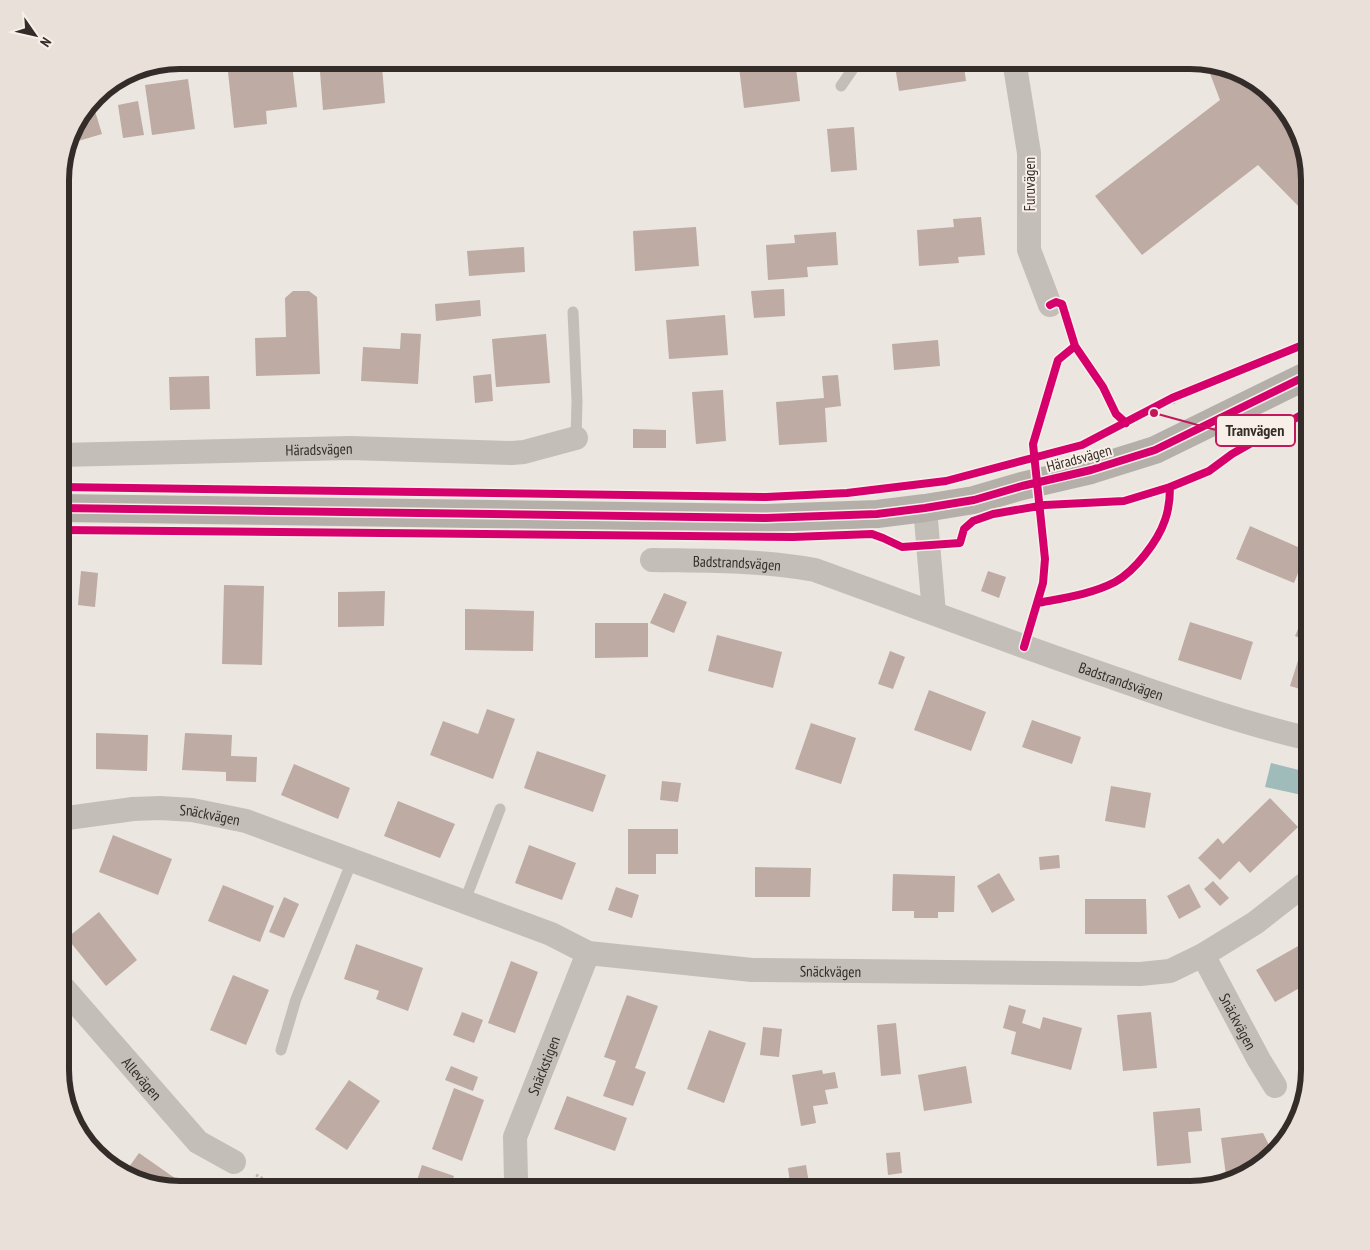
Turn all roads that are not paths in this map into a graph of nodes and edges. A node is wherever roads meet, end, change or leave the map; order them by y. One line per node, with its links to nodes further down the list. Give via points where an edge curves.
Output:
1 (852, 69): 3 (lane)
2 (1015, 69): 4 (street, Furuvägen, via 1029,152 1028,250)
3 (840, 86)
4 (1050, 304)
5 (573, 312): 7 (lane)
6 (1301, 378): 10 (street, Häradsvägen, via 1155,450 974,500)
7 (576, 438): 8 (street, Häradsvägen, via 512,453 350,448)
8 (69, 455)
9 (69, 508): 10 (street, Häradsvägen, via 766,518 877,514)
10 (925, 508): 12 (street)
11 (652, 560): 12 (street, Badstrandsvägen, via 748,562 815,570)
12 (934, 613): 13 (street, Badstrandsvägen, via 1024,648 1194,706)
13 (1301, 737)
14 (500, 808): 18 (lane)
15 (69, 818): 16 (street, Snäckvägen, via 133,809 192,810 246,821)
16 (352, 861): 18 (street, Snäckvägen); 22 (lane, via 296,999)
17 (1301, 887): 20 (street, Snäckvägen, via 1255,923)
18 (464, 903): 19 (street, Snäckvägen, via 551,934)
19 (588, 953): 20 (street, Snäckvägen, via 752,970 1140,974 1170,971); 25 (street, Snäckstigen, via 515,1137)
20 (1203, 956): 23 (street, Snäckvägen)
21 (69, 994): 24 (street, Allevägen, via 198,1142)
22 (281, 1050)
23 (1274, 1086)
24 (234, 1162)
25 (516, 1180)

